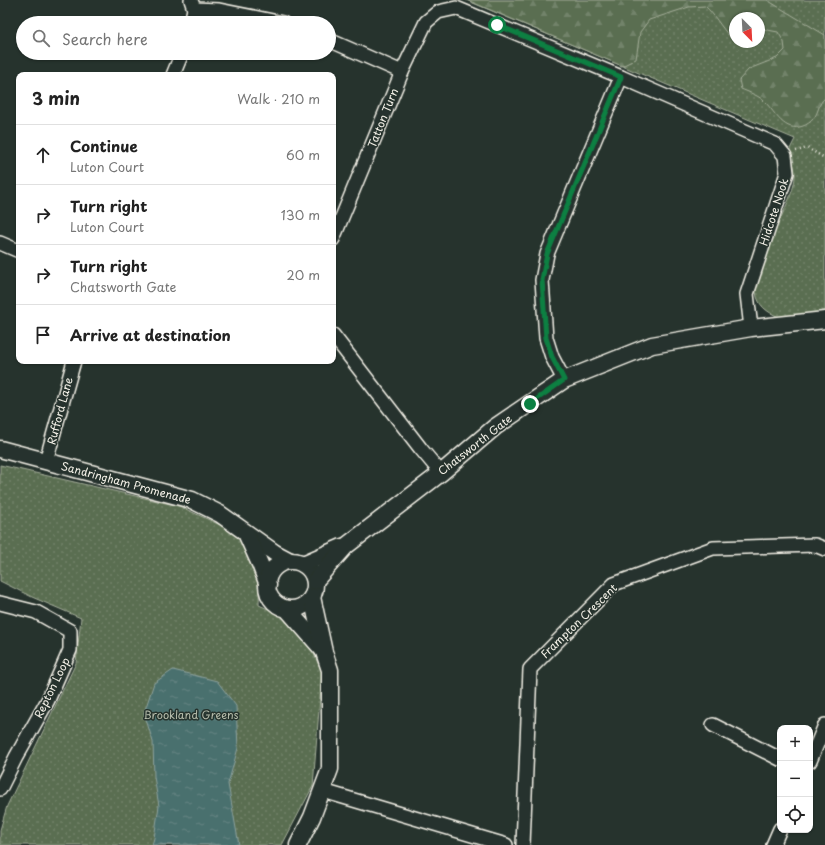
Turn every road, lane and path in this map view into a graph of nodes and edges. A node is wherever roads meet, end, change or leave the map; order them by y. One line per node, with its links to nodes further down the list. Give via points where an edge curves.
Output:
1 (193, 5): 2 (street); 3 (street)
2 (192, 16)
3 (249, 16)
4 (336, 43): 7 (street)
5 (179, 60): 6 (street)
6 (174, 72)
7 (402, 72): 8 (street, Tatton Turn, via 426,22 438,12 456,8); 11 (street, Tatton Turn)
8 (621, 77): 9 (street, via 775,144); 18 (street, via 547,254 542,280 546,338)
9 (785, 156): 10 (path, via 807,148); 15 (street, Hidcote Nook, via 787,173 747,294)
10 (825, 158)
11 (336, 232)
12 (0, 243): 13 (street)
13 (16, 249)
14 (825, 320): 15 (street, Chatsworth Gate)
15 (751, 328): 18 (street, Chatsworth Gate, via 652,345)
16 (336, 339): 21 (street)
17 (73, 364): 20 (street, Rufford Lane)
18 (564, 380): 21 (street, Chatsworth Gate, via 495,427)
19 (0, 449): 20 (street, Sandringham Promenade)
20 (46, 461): 22 (street, Sandringham Promenade, via 192,500 220,514)
21 (441, 473): 23 (street, Chatsworth Gate)
22 (246, 533): 25 (street, Sandringham Promenade); 27 (street, Sandringham Promenade)
23 (346, 546): 25 (street, Chatsworth Gate); 26 (street, Chatsworth Gate)
24 (825, 549): 41 (street, Frampton Crescent, via 815,545 713,548 614,584 530,669)
25 (296, 563): 26 (street, via 309,568); 27 (street, via 277,566 272,571)
26 (315, 581): 28 (street)
27 (268, 585): 30 (street, via 273,600)
28 (312, 597): 30 (street, via 301,607); 31 (street)
29 (0, 603): 36 (street, Repton Loop, via 36,612 70,631 70,650 48,700)
30 (287, 609): 31 (street)
31 (324, 652): 37 (street, via 330,670 330,769)
32 (825, 725): 34 (street)
33 (713, 726): 35 (street)
34 (813, 754)
35 (777, 758)
36 (0, 789)
37 (323, 791): 39 (street); 40 (street)
38 (778, 833): 42 (street)
39 (298, 845)
40 (506, 845)
41 (523, 845)
42 (773, 845)

